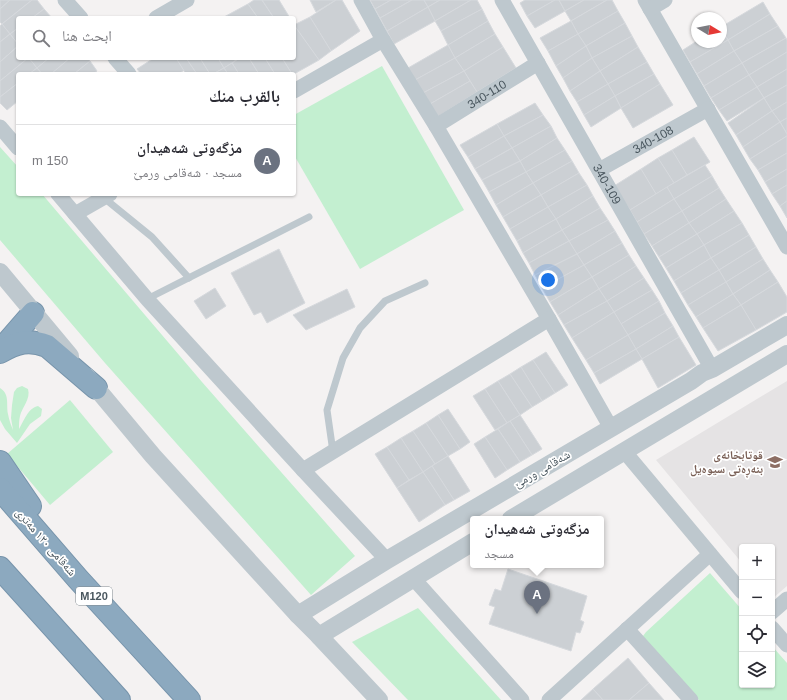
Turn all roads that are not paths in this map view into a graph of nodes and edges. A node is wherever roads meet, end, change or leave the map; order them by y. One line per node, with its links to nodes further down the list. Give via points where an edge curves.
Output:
1 (65, 0): 7 (street)
2 (361, 0): 9 (street)
3 (502, 0): 11 (street, 340-109)
4 (665, 0): 6 (street)
5 (181, 1): 8 (street)
6 (648, 4): 14 (street)
7 (79, 16)
8 (159, 16)
9 (383, 40): 13 (street); 15 (street)
10 (118, 60): 12 (street)
11 (538, 63): 15 (street, 340-110); 18 (street, 340-109)
12 (127, 72)
13 (296, 90)
14 (708, 109): 18 (street, 340-108); 23 (street)
15 (436, 126): 29 (street)
16 (0, 127): 17 (street)
17 (16, 146)
18 (599, 170): 34 (street, 340-109)
19 (60, 196): 21 (street)
20 (107, 196): 21 (street); 25 (lane, via 152,237)
21 (75, 214): 27 (street)
22 (309, 217): 25 (lane)
23 (787, 247)
24 (0, 272): 28 (street)
25 (189, 278): 27 (lane)
26 (425, 283): 38 (lane, via 385,301 360,328 343,358 327,410)
27 (148, 299): 40 (street)
28 (31, 309): 31 (highway); 32 (highway); 35 (street)
29 (549, 319): 36 (street); 38 (street)
30 (787, 324): 34 (street, شەقامی ورمێ)
31 (0, 328)
32 (0, 352): 35 (highway, via 16,343 32,342 47,346)
33 (787, 354): 37 (street)
34 (712, 369): 36 (street, شەقامی ورمێ)
35 (96, 388): 52 (street, via 153,456)
36 (611, 428): 45 (street, شەقامی ورمێ)
37 (624, 451): 42 (street); 44 (street)
38 (333, 452): 40 (street)
39 (0, 462): 48 (highway)
40 (303, 470): 45 (street)
41 (0, 489): 48 (highway, شەقامی ١٢٠ مەتری / M120)
42 (516, 516)
43 (470, 544): 47 (street)
44 (710, 554): 49 (street); 53 (street)
45 (387, 560): 52 (street, شەقامی ورمێ)
46 (0, 568): 57 (highway)
47 (413, 578): 55 (street); 60 (street)
48 (78, 579): 58 (highway, شەقامی ١٢٠ مەتری / M120)
49 (739, 588)
50 (787, 599): 51 (street)
51 (775, 609)
52 (298, 614): 55 (street)
53 (627, 629): 61 (street); 62 (street)
54 (775, 632): 56 (street)
55 (319, 636): 59 (street)
56 (787, 646)
57 (119, 700)
58 (189, 700)
59 (379, 700)
60 (522, 700)
61 (549, 700)
62 (691, 700)

